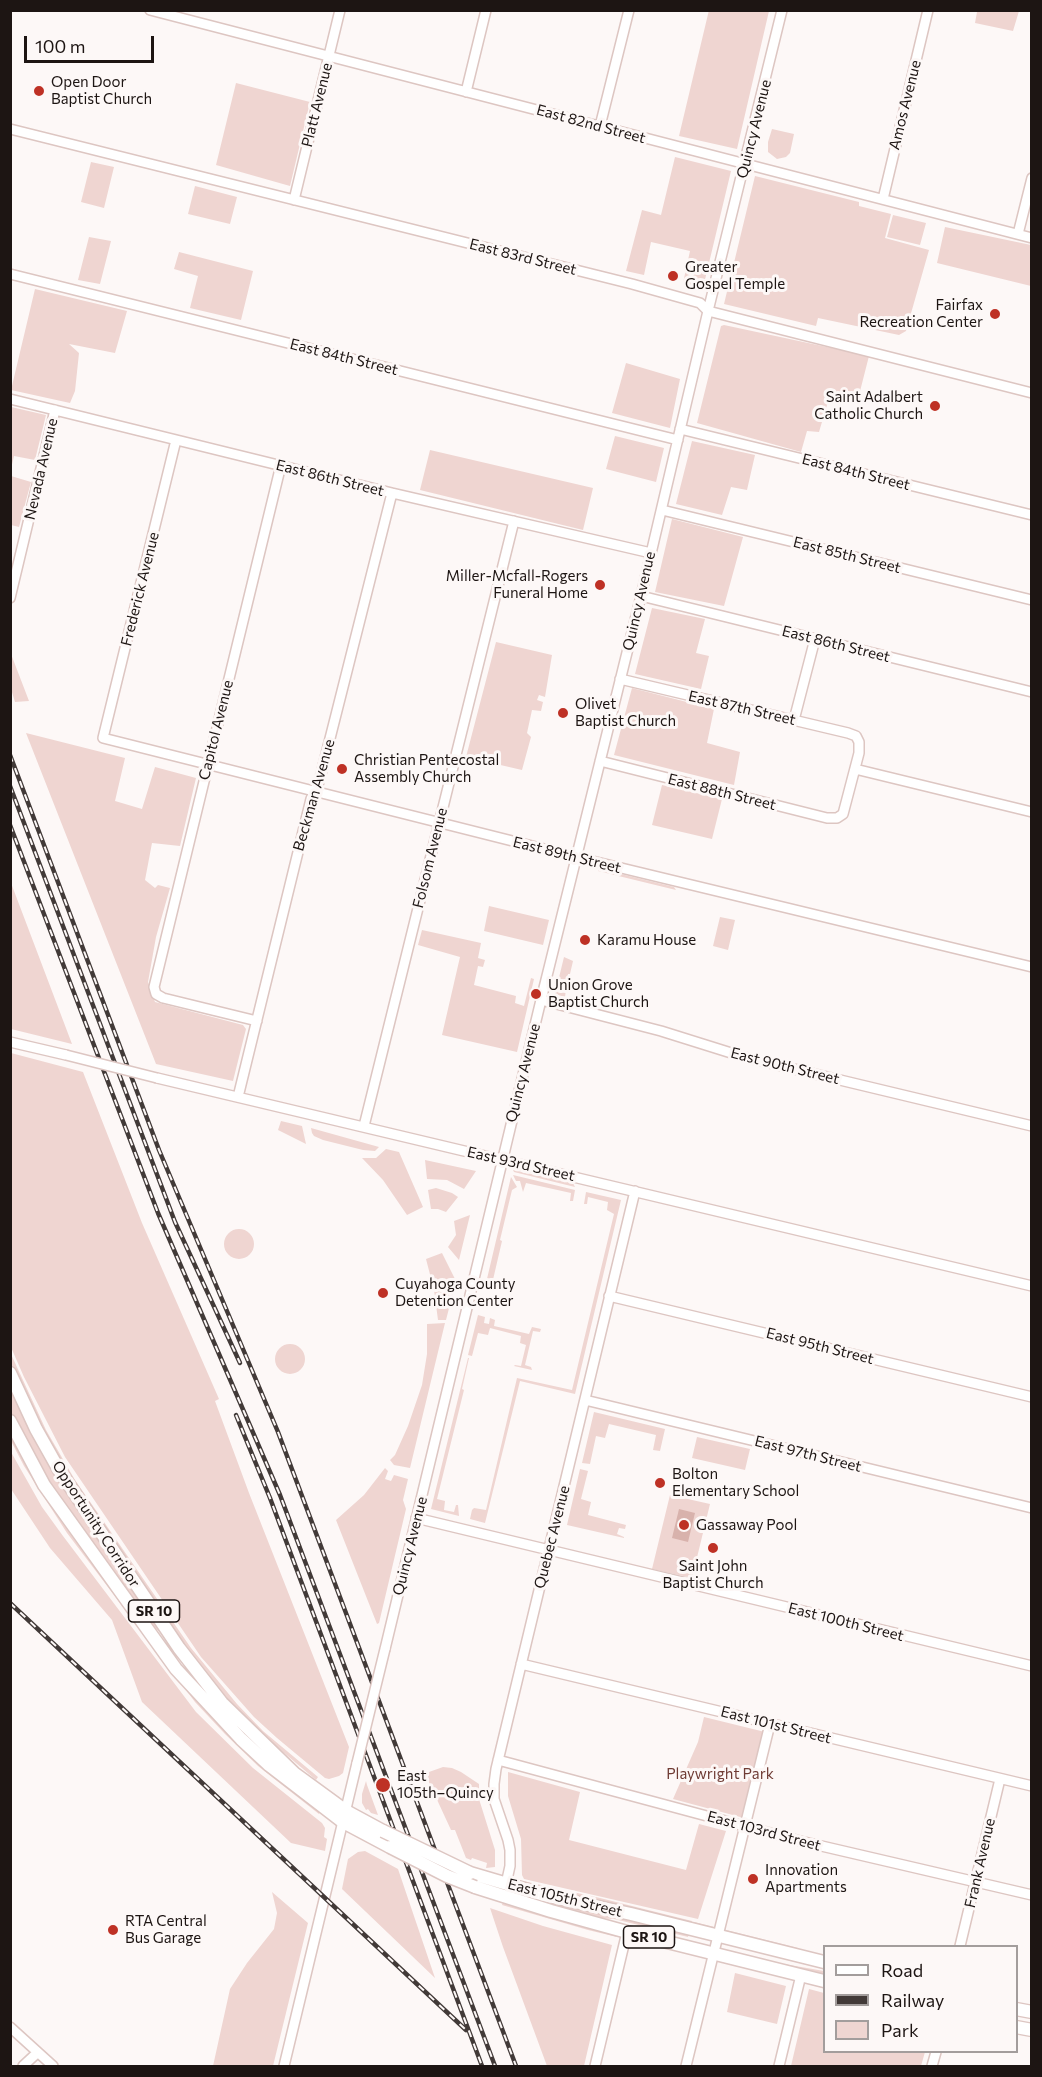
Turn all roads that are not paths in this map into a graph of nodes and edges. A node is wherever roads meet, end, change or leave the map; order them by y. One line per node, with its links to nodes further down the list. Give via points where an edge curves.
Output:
1 (150, 10): 7 (street, East 82nd Street)
2 (340, 10): 7 (street, Platt Avenue)
3 (486, 10): 8 (street)
4 (629, 10): 9 (street)
5 (782, 10): 11 (street, Quincy Avenue)
6 (928, 10): 13 (street, Amos Avenue)
7 (329, 57): 8 (street, East 82nd Street); 14 (street, Platt Avenue)
8 (466, 92): 9 (street, East 82nd Street)
9 (600, 126): 11 (street, East 82nd Street)
10 (10, 129): 14 (street, East 83rd Street)
11 (745, 165): 13 (street, East 82nd Street); 18 (street, Quincy Avenue)
12 (1032, 178): 15 (street)
13 (883, 199): 15 (street, East 82nd Street)
14 (294, 200): 18 (street, East 83rd Street, via 677,296 700,303)
15 (1018, 234): 16 (street, East 82nd Street)
16 (1032, 238)
17 (10, 274): 24 (street, East 84th Street)
18 (708, 311): 19 (street, East 83rd Street); 22 (street, Quincy Avenue)
19 (1032, 393)
20 (10, 399): 21 (street, East 86th Street)
21 (55, 410): 23 (street, East 86th Street); 32 (street, Nevada Avenue)
22 (680, 429): 24 (street, Quincy Avenue); 28 (street, East 84th Street)
23 (176, 440): 25 (street, East 86th Street); 38 (street, Frederick Avenue)
24 (678, 440): 27 (street, Quincy Avenue)
25 (281, 465): 26 (street, East 86th Street); 40 (street, Capitol Avenue)
26 (392, 493): 29 (street, East 86th Street); 42 (street, Beckman Avenue)
27 (662, 510): 30 (street, Quincy Avenue); 33 (street, East 85th Street)
28 (1032, 515)
29 (514, 521): 30 (street, East 86th Street); 44 (street, Folsom Avenue)
30 (651, 553): 31 (street, Quincy Avenue)
31 (642, 596): 34 (street, East 86th Street); 35 (street, Quincy Avenue)
32 (10, 598)
33 (1032, 600)
34 (815, 639): 36 (street, East 86th Street); 37 (street)
35 (621, 679): 37 (street, East 87th Street); 39 (street, Quincy Avenue)
36 (1032, 692)
37 (794, 720): 41 (street, East 87th Street, via 856,736 859,742)
38 (103, 738): 40 (street, East 89th Street)
39 (600, 761): 41 (street, East 88th Street, via 826,818 843,814); 45 (street, Quincy Avenue)
40 (208, 765): 42 (street, East 89th Street); 48 (street, Capitol Avenue, via 154,987 163,998)
41 (855, 769): 43 (street)
42 (315, 791): 44 (street, East 89th Street); 48 (street, Beckman Avenue)
43 (1032, 812)
44 (439, 822): 45 (street, East 89th Street); 51 (street, Folsom Avenue)
45 (577, 857): 46 (street, East 89th Street); 47 (street, Quincy Avenue)
46 (1032, 967)
47 (541, 1000): 52 (street, East 90th Street, via 744,1057); 53 (street, Quincy Avenue)
48 (257, 1021): 50 (street, Beckman Avenue)
49 (10, 1042): 50 (street, East 93rd Street, bridge)
50 (238, 1097): 51 (street, East 93rd Street)
51 (364, 1126): 53 (street, East 93rd Street)
52 (1032, 1126)
53 (502, 1160): 54 (street, East 93rd Street); 62 (street, Quincy Avenue)
54 (635, 1191): 55 (street, East 93rd Street); 56 (street, Quebec Avenue)
55 (1032, 1286)
56 (609, 1296): 58 (street, East 95th Street); 59 (street, Quebec Avenue)
57 (10, 1373): 70 (main road, Opportunity Corridor / SR 10, via 59,1470 198,1675 277,1758)
58 (1032, 1397)
59 (585, 1400): 61 (street, East 97th Street); 63 (street, Quebec Avenue)
60 (10, 1421): 70 (main road, Opportunity Corridor / SR 10, via 44,1485 176,1669 269,1765)
61 (1032, 1508)
62 (416, 1518): 63 (street, East 100th Street); 70 (street, Quincy Avenue, bridge)
63 (549, 1550): 64 (street, Quebec Avenue); 65 (street, East 100th Street)
64 (521, 1664): 66 (street, East 101st Street); 67 (street, Quebec Avenue)
65 (1032, 1666)
66 (770, 1724): 68 (street, East 101st Street); 71 (street)
67 (498, 1760): 71 (street, East 103rd Street); 75 (street, Quebec Avenue, via 494,1789 509,1845)
68 (1000, 1779): 69 (street, East 101st Street); 74 (street, Frank Avenue)
69 (1032, 1786)
70 (344, 1816): 72 (main road, Opportunity Corridor / SR 10); 73 (main road, Opportunity Corridor / SR 10); 88 (street, Quincy Avenue)
71 (745, 1826): 74 (street, East 103rd Street); 78 (street)
72 (383, 1830): 75 (main road, East 105th Street / SR 10, bridge, via 470,1873)
73 (390, 1847): 77 (main road, East 105th Street / SR 10, bridge, via 475,1887)
74 (975, 1882): 76 (street, East 103rd Street); 79 (street, Frank Avenue)
75 (506, 1884): 78 (main road, East 105th Street / SR 10)
76 (1032, 1896)
77 (627, 1932): 80 (main road, East 105th Street / SR 10); 89 (street)
78 (718, 1936): 80 (street); 81 (main road, East 105th Street / SR 10)
79 (960, 1945)
80 (714, 1954): 82 (main road, East 105th Street / SR 10); 90 (street)
81 (823, 1962)
82 (801, 1975): 83 (main road, East 105th Street / SR 10); 91 (street)
83 (823, 1980)
84 (10, 2027): 85 (street)
85 (38, 2053): 86 (street); 87 (street)
86 (23, 2067)
87 (53, 2067)
88 (284, 2067)
89 (595, 2067)
90 (686, 2067)
91 (779, 2067)

